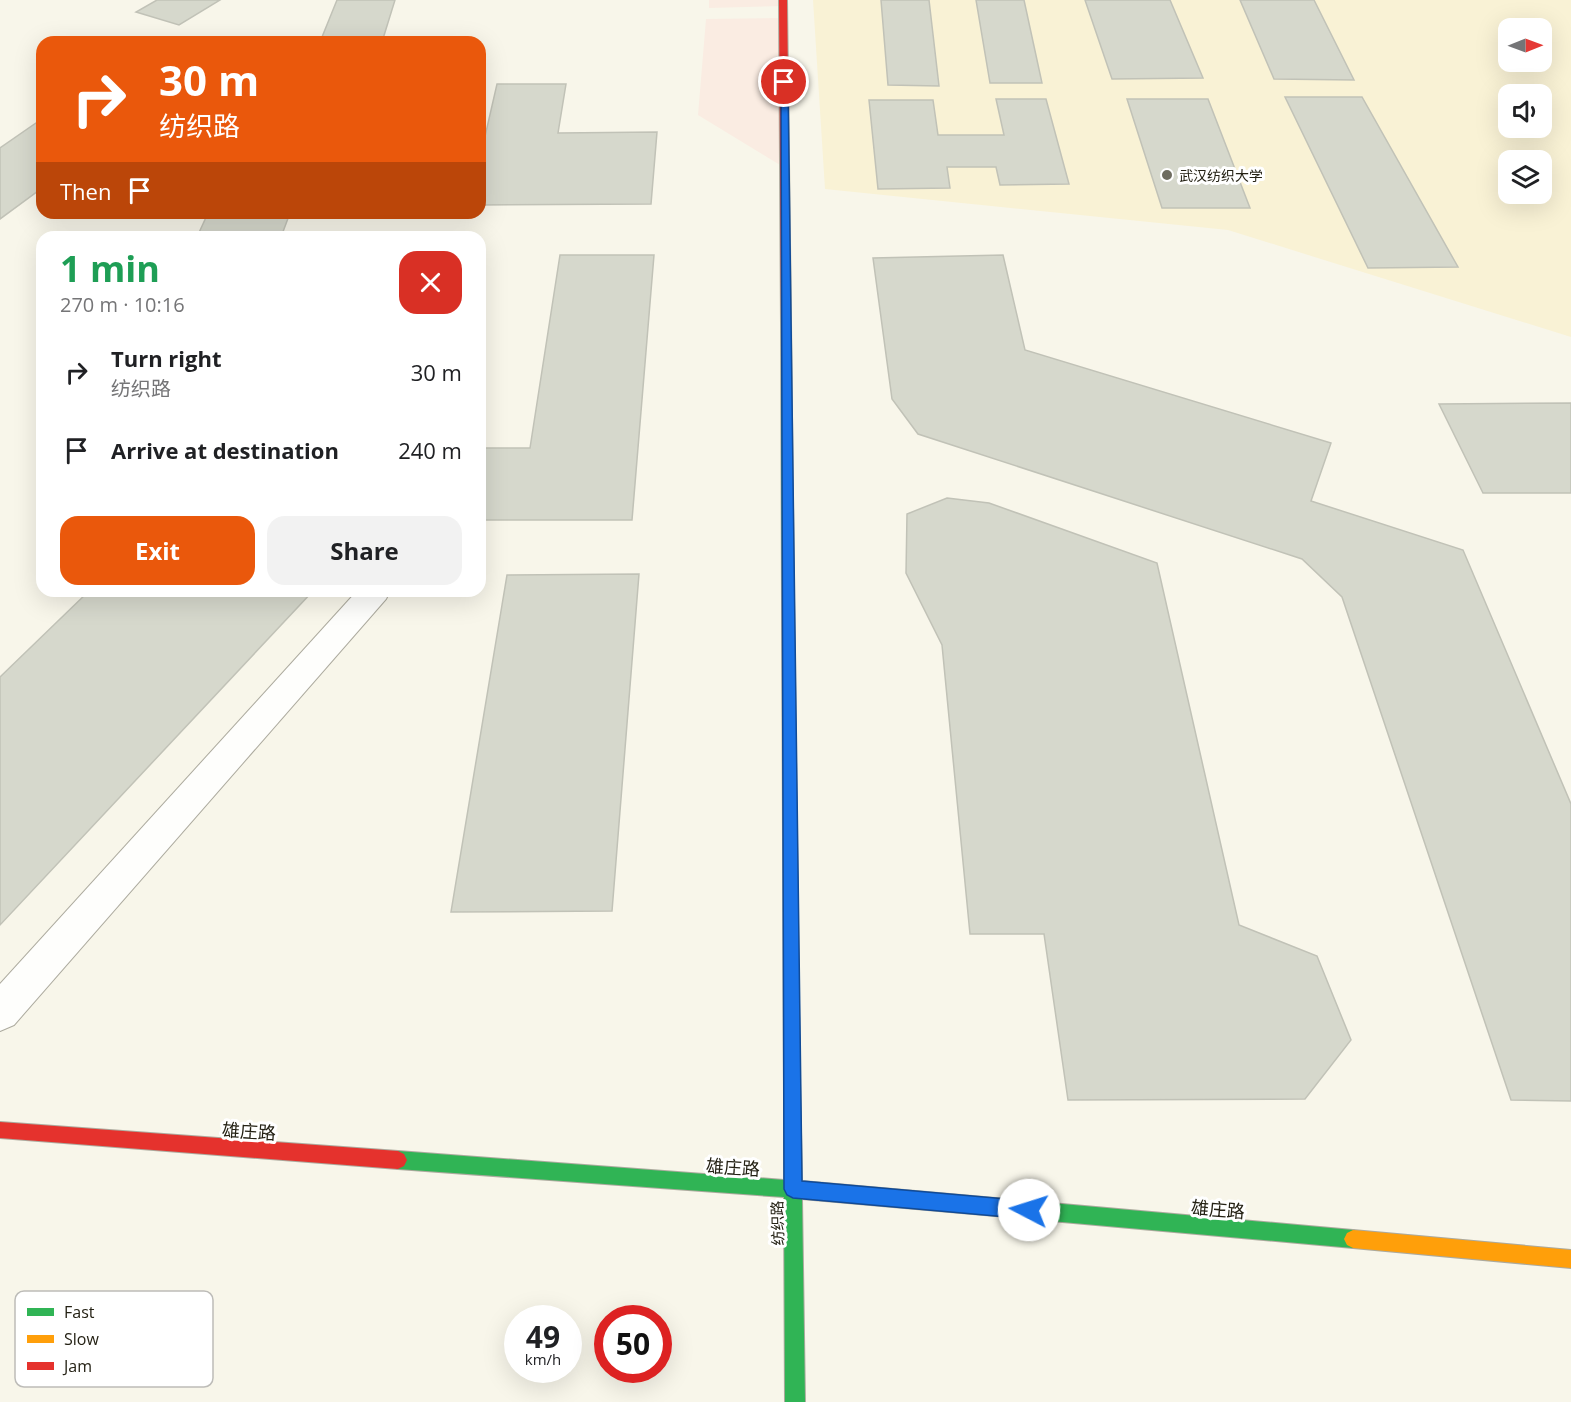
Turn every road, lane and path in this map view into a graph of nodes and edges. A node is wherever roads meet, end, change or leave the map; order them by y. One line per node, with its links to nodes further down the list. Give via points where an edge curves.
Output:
1 (783, 0): 5 (main road, 纺织路)
2 (370, 597): 3 (street)
3 (0, 1012)
4 (0, 1130): 5 (main road, 雄庄路)
5 (793, 1189): 6 (main road, 雄庄路); 7 (main road, 纺织路)
6 (1571, 1259)
7 (795, 1402)

